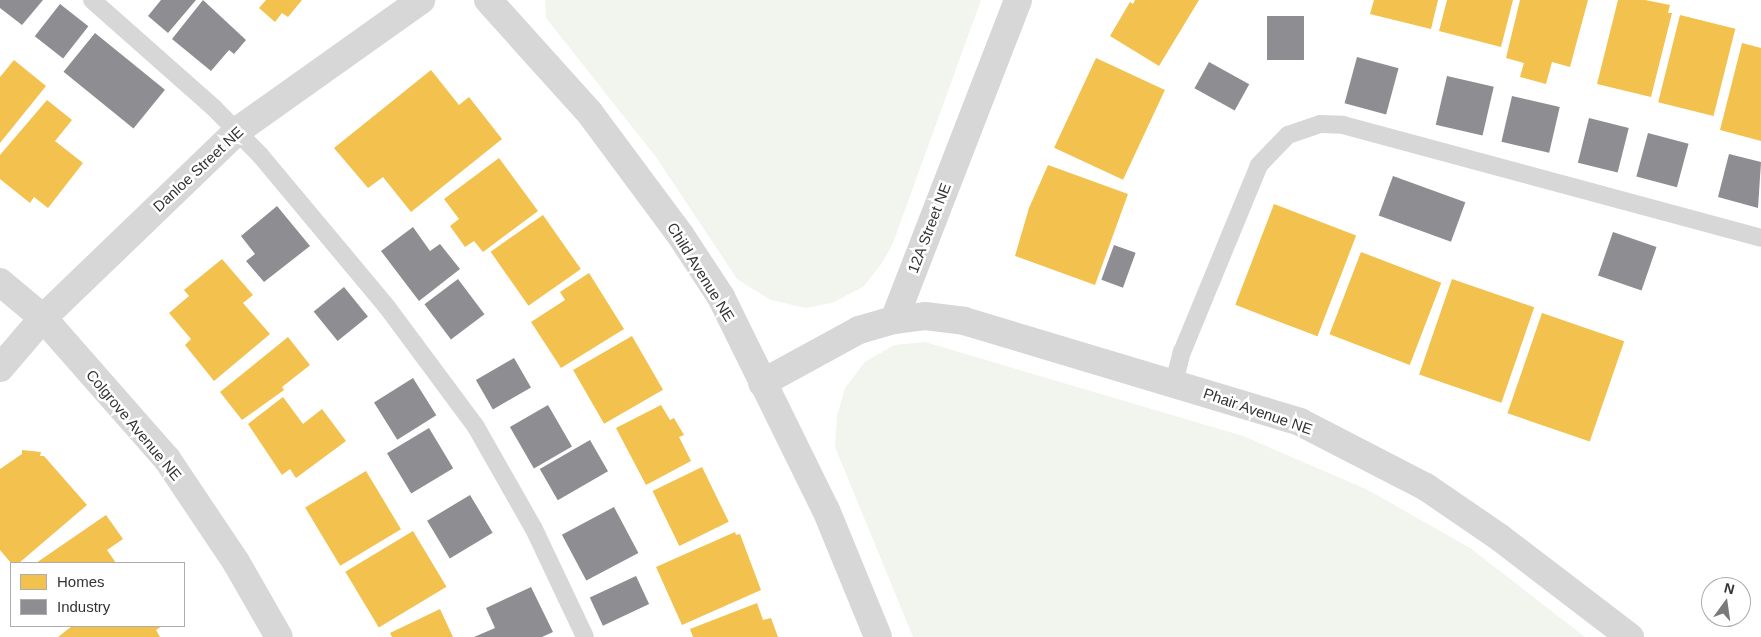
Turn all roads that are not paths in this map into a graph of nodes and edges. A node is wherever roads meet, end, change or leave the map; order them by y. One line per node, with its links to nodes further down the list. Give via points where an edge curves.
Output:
1 (92, 0): 5 (lane)
2 (421, 0): 5 (street, Danloe Street NE)
3 (488, 0): 11 (street, Child Avenue NE, via 590,112 681,236 720,297)
4 (1018, 0): 9 (street, 12A Street NE)
5 (237, 131): 8 (street, Danloe Street NE); 14 (lane, via 295,195 387,307 476,427 534,529)
6 (1761, 238): 12 (lane, via 1343,125 1320,124 1288,136 1259,165 1182,352)
7 (0, 282): 8 (street, Colgrove Avenue NE)
8 (43, 318): 10 (street, Danloe Street NE); 13 (street, Colgrove Avenue NE, via 167,459 236,562)
9 (894, 320): 11 (street, via 860,330); 12 (street, Phair Avenue NE, via 925,316 964,321)
10 (0, 368)
11 (762, 383): 15 (street, Child Avenue NE, via 826,510)
12 (1174, 383): 16 (street, Phair Avenue NE, via 1300,422 1426,487 1499,537)
13 (279, 637)
14 (585, 637)
15 (878, 637)
16 (1630, 637)

